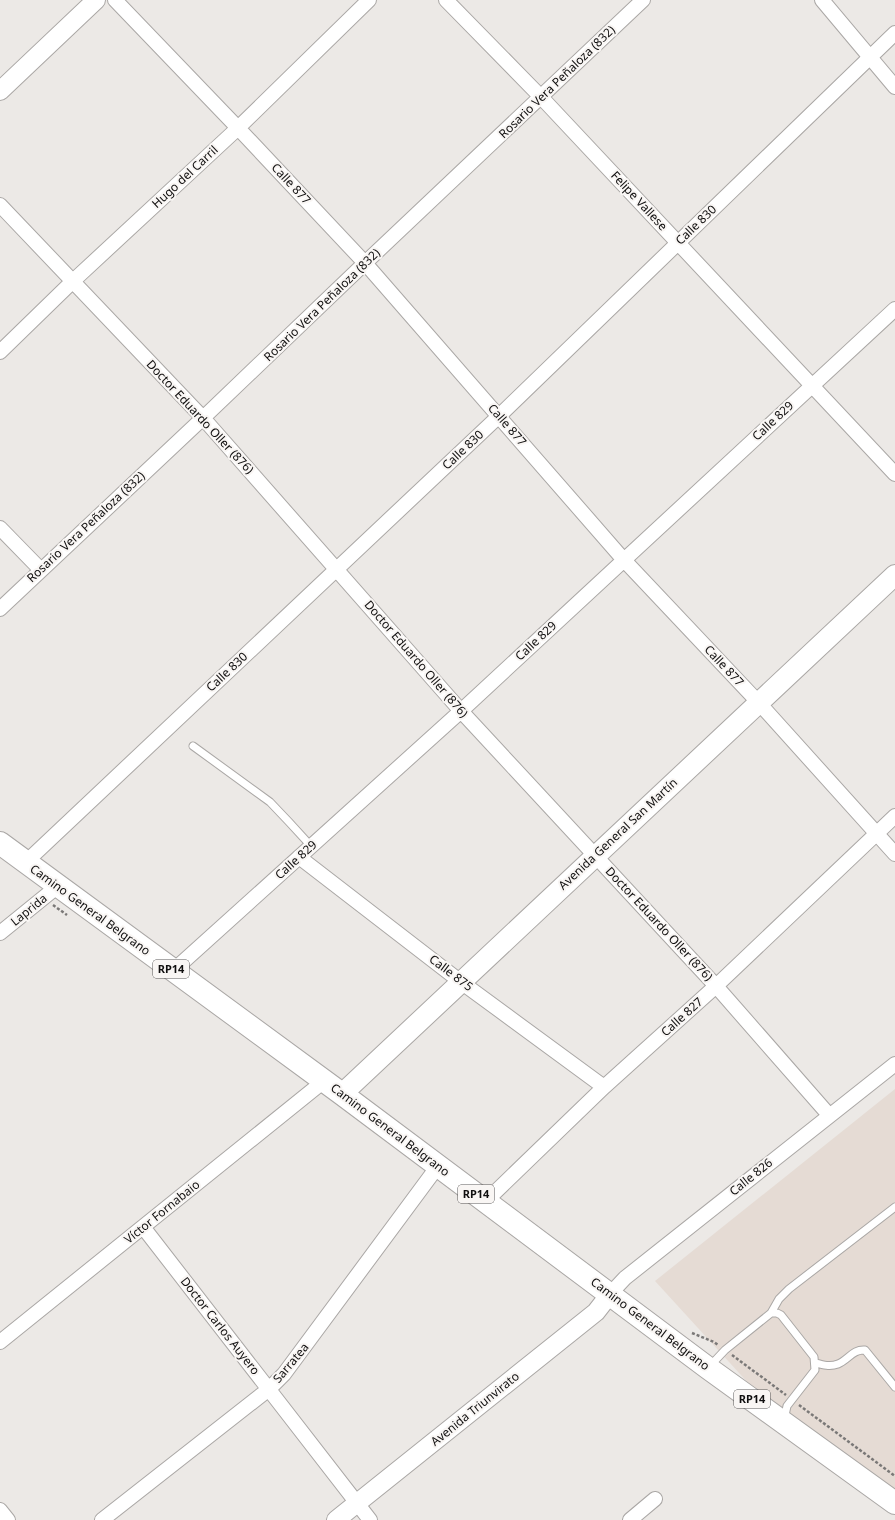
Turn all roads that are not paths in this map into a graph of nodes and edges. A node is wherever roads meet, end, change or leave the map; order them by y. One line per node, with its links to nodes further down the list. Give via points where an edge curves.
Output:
1 (96, 0): 10 (street)
2 (115, 0): 12 (street, Calle 877)
3 (370, 0): 12 (street, Hugo del Carril)
4 (446, 0): 11 (street, Felipe Vallese)
5 (643, 0): 11 (street, Rosario Vera Peñaloza (832))
6 (822, 0): 8 (street)
7 (895, 33): 8 (street, Calle 830)
8 (869, 57): 9 (street); 14 (street, Calle 830)
9 (895, 87)
10 (0, 91)
11 (541, 97): 14 (street, Felipe Vallese); 15 (street, Rosario Vera Peñaloza (832))
12 (238, 128): 15 (street, Calle 877); 16 (street, Hugo del Carril)
13 (0, 205): 16 (street, Doctor Eduardo Oller (876))
14 (678, 242): 19 (street, Felipe Vallese); 20 (street, Calle 830)
15 (365, 263): 20 (street, Calle 877); 21 (street, Rosario Vera Peñaloza (832))
16 (73, 282): 18 (street, Hugo del Carril); 21 (street, Doctor Eduardo Oller (876))
17 (895, 309): 19 (street, Calle 829)
18 (0, 352)
19 (812, 386): 22 (street, Felipe Vallese); 24 (street, Calle 829)
20 (499, 416): 24 (street, Calle 877); 25 (street, Calle 830)
21 (203, 418): 25 (street, Doctor Eduardo Oller (876)); 26 (street, Rosario Vera Peñaloza (832))
22 (895, 474)
23 (0, 528): 26 (street)
24 (624, 559): 29 (street, Calle 877); 30 (street, Calle 829)
25 (336, 569): 30 (street, Doctor Eduardo Oller (876)); 39 (street, Calle 830)
26 (40, 570): 28 (street, Rosario Vera Peñaloza (832))
27 (895, 575): 29 (main road, Avenida General San Martín)
28 (0, 609)
29 (759, 703): 33 (street, Calle 877); 37 (main road, Avenida General San Martín)
30 (461, 711): 35 (street, Calle 829); 37 (street, Doctor Eduardo Oller (876))
31 (193, 746): 35 (lane, via 270,802)
32 (895, 816): 33 (street, Calle 827)
33 (876, 833): 36 (street, Calle 877); 44 (street, Calle 827)
34 (0, 844): 39 (main road, Camino General Belgrano / RP14)
35 (311, 846): 38 (street, Calle 829)
36 (895, 854)
37 (596, 856): 43 (main road, Avenida General San Martín); 44 (street, Doctor Eduardo Oller (876))
38 (299, 857): 42 (street, Calle 829); 43 (street, Calle 875)
39 (26, 862): 40 (main road, Camino General Belgrano / RP14)
40 (58, 886): 41 (street, Laprida); 42 (main road, Camino General Belgrano / RP14)
41 (0, 933)
42 (174, 970): 46 (main road, Camino General Belgrano / RP14)
43 (461, 982): 47 (street, Calle 875); 48 (main road, Avenida General San Martín)
44 (716, 986): 47 (street, Calle 827); 49 (street, Doctor Eduardo Oller (876))
45 (895, 1064): 49 (street, Calle 826)
46 (324, 1081): 48 (main road, Camino General Belgrano / RP14); 53 (street, Víctor Fornabaio)
47 (604, 1087): 51 (street, Calle 827)
48 (342, 1094): 50 (main road, Camino General Belgrano / RP14)
49 (829, 1115): 54 (street, Calle 826, via 625,1278)
50 (438, 1166): 51 (main road, Camino General Belgrano / RP14); 60 (street, Sarratea, via 290,1367)
51 (486, 1201): 54 (main road, Camino General Belgrano / RP14)
52 (895, 1207): 55 (lane, via 790,1289)
53 (143, 1227): 56 (street, Víctor Fornabaio); 60 (street, Doctor Carlos Auyero)
54 (610, 1294): 58 (main road, Camino General Belgrano / RP14); 63 (street, Avenida Triunvirato, via 596,1312)
55 (770, 1313): 57 (lane, via 777,1312 781,1315); 58 (lane, via 725,1350)
56 (0, 1342)
57 (816, 1363): 59 (lane, via 829,1366 837,1364 859,1350 865,1350); 61 (lane, via 815,1370 787,1406)
58 (708, 1368): 61 (main road, Camino General Belgrano / RP14)
59 (895, 1387)
60 (269, 1389): 63 (street, Doctor Carlos Auyero); 67 (street, Sarratea)
61 (784, 1422): 64 (main road, Camino General Belgrano / RP14)
62 (655, 1499): 70 (street)
63 (357, 1503): 68 (street, Avenida Triunvirato); 69 (street, Doctor Carlos Auyero)
64 (895, 1503)
65 (0, 1510): 66 (street)
66 (8, 1520)
67 (102, 1520)
68 (336, 1520)
69 (370, 1520)
70 (630, 1520)

